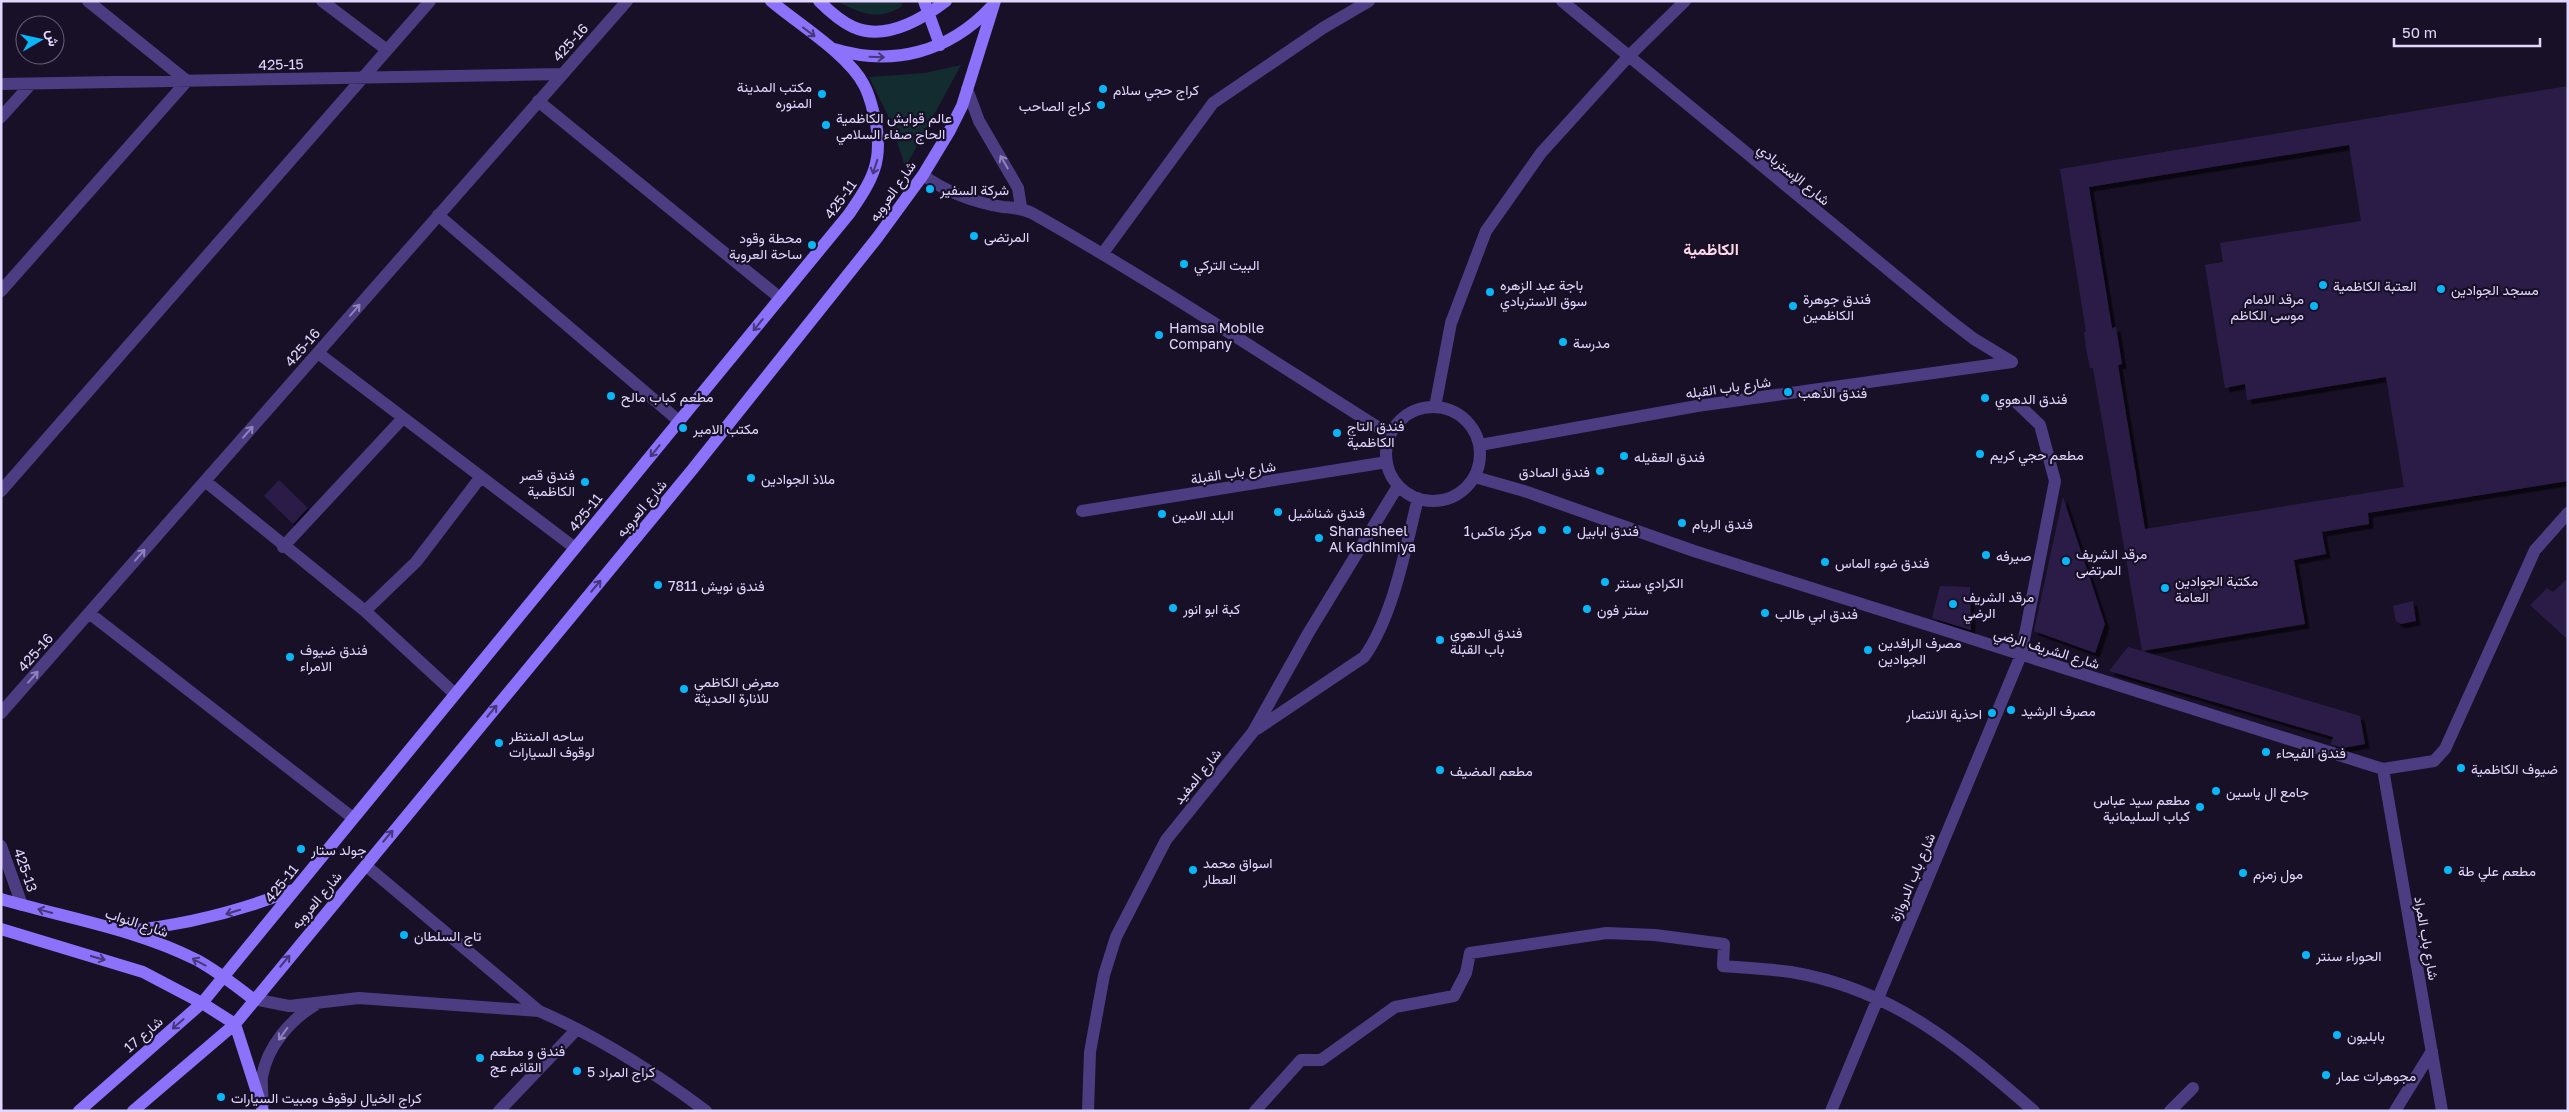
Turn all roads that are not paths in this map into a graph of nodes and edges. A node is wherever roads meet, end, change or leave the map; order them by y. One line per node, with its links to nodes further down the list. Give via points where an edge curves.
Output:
1 (88, 1): 19 (street)
2 (322, 1): 15 (street)
3 (430, 1): 15 (street)
4 (627, 1): 17 (street, 425-16)
5 (771, 1): 14 (street, 425-11, one-way to 14)
6 (819, 1): 12 (street, via 838,18 871,32 887,30)
7 (946, 1): 12 (street)
8 (1369, 1): 28 (street, via 1322,28 1213,103)
9 (1562, 1): 16 (street, شارع الإستربادي)
10 (1685, 1): 16 (street)
11 (993, 2): 13 (street, 425-11, via 960,35); 22 (street, شارع العروبه)
12 (926, 8): 13 (street)
13 (940, 45): 14 (street, 425-11, one-way to 13, via 874,58 911,54)
14 (830, 47): 30 (street, 425-11, one-way to 30, via 864,84 875,119 879,156 870,184)
15 (387, 50): 18 (street)
16 (1628, 57): 32 (street, شارع الإستربادي, via 1948,319); 34 (street, via 1541,153 1486,231 1451,323)
17 (561, 74): 18 (street, 425-15); 23 (street, 425-16)
18 (363, 78): 19 (street, 425-15); 44 (street)
19 (187, 81): 21 (street, 425-15); 29 (street)
20 (1, 84): 21 (street, 425-15)
21 (31, 84): 24 (street)
22 (967, 89): 25 (street, شارع العروبه, via 949,132); 26 (street, one-way to 22, via 1018,188 979,121)
23 (538, 101): 27 (street, 425-16); 30 (street)
24 (1, 117)
25 (923, 174): 26 (street, via 937,186 978,200 1003,207); 66 (street, شارع العروبه, one-way to 25, via 692,470 877,238)
26 (1021, 207): 28 (street)
27 (438, 215): 31 (street, 425-16, one-way to 27); 36 (street)
28 (1103, 253): 37 (street)
29 (1, 291)
30 (780, 298): 36 (street, 425-11, one-way to 36)
31 (318, 352): 35 (street); 42 (street, 425-16, one-way to 31)
32 (2012, 362): 38 (street, شارع باب القبله, via 1697,406)
33 (2018, 404): 52 (street, شارع باب الدروازة, via 2040,425 2055,480)
34 (1435, 407): 37 (street, via 1421,408 1408,414); 38 (street, via 1450,410 1464,418)
35 (403, 418): 41 (street); 48 (street)
36 (679, 421): 49 (street, 425-11, one-way to 49)
37 (1390, 435): 39 (street, via 1386,448)
38 (1480, 445): 40 (street)
39 (1387, 462): 43 (street); 46 (street, شارع باب القبلة)
40 (1475, 477): 45 (street, via 1466,489 1453,497 1438,501); 52 (street, شارع الشريف الرضي)
41 (480, 478): 49 (street); 50 (street, via 416,562)
42 (205, 481): 48 (street); 51 (street, 425-16, one-way to 42)
43 (1398, 486): 45 (street); 55 (street, شارع المفيد, via 1309,632)
44 (1, 491)
45 (1418, 498): 55 (street, via 1374,643 1364,657)
46 (1082, 511)
47 (2568, 513): 56 (street, via 2535,550 2445,748 2434,761)
48 (283, 547): 50 (street)
49 (575, 548): 53 (street, 425-11)
50 (364, 611): 53 (street)
51 (89, 613): 54 (street, 425-16, one-way to 51); 57 (street)
52 (2021, 655): 56 (street, شارع الشريف الرضي); 67 (street, شارع باب الدروازة)
53 (455, 694): 57 (street, 425-11)
54 (1, 714)
55 (1253, 732): 80 (street, شارع المفيد, via 1166,840 1116,937 1104,975 1090,1052)
56 (2382, 770): 73 (street, شارع باب المراد)
57 (353, 818): 60 (street, 425-11)
58 (1, 846): 62 (street, 425-13)
59 (370, 869): 70 (street)
60 (295, 889): 64 (street, one-way to 64, via 254,906 210,918); 65 (street, 425-11)
61 (1, 899): 62 (street, شارع النواب)
62 (22, 905): 64 (street, شارع النواب, one-way to 62)
63 (1, 929): 68 (street, one-way to 68, via 143,972)
64 (122, 932): 65 (street, شارع النواب, one-way to 64, via 172,949)
65 (224, 976): 66 (street, شارع النواب); 68 (street, شارع 17)
66 (253, 999): 69 (street, via 289,1006); 71 (street)
67 (1877, 999): 81 (street, via 1791,972 1723,966 1724,944 1655,935 1607,933 1470,953 1466,973 1454,996 1396,1007 1322,1060 1301,1060); 82 (street, شارع باب الدروازة); 83 (street, via 1910,1014 1944,1036)
68 (202, 1003): 71 (street); 75 (street, شارع 17, one-way to 75)
69 (319, 1003): 70 (street, via 359,998); 77 (street, one-way to 77, via 288,1026 267,1061 262,1078)
70 (539, 1011): 72 (street)
71 (235, 1024): 76 (street); 77 (street)
72 (577, 1029): 78 (street); 79 (street, via 654,1072)
73 (2432, 1051): 85 (street); 86 (street, شارع باب المراد)
74 (2193, 1088): 84 (street)
75 (79, 1111)
76 (133, 1111)
77 (264, 1111)
78 (499, 1111)
79 (706, 1111)
80 (1088, 1111)
81 (1256, 1111)
82 (1831, 1111)
83 (2034, 1111)
84 (2170, 1111)
85 (2395, 1111)
86 (2442, 1111)

